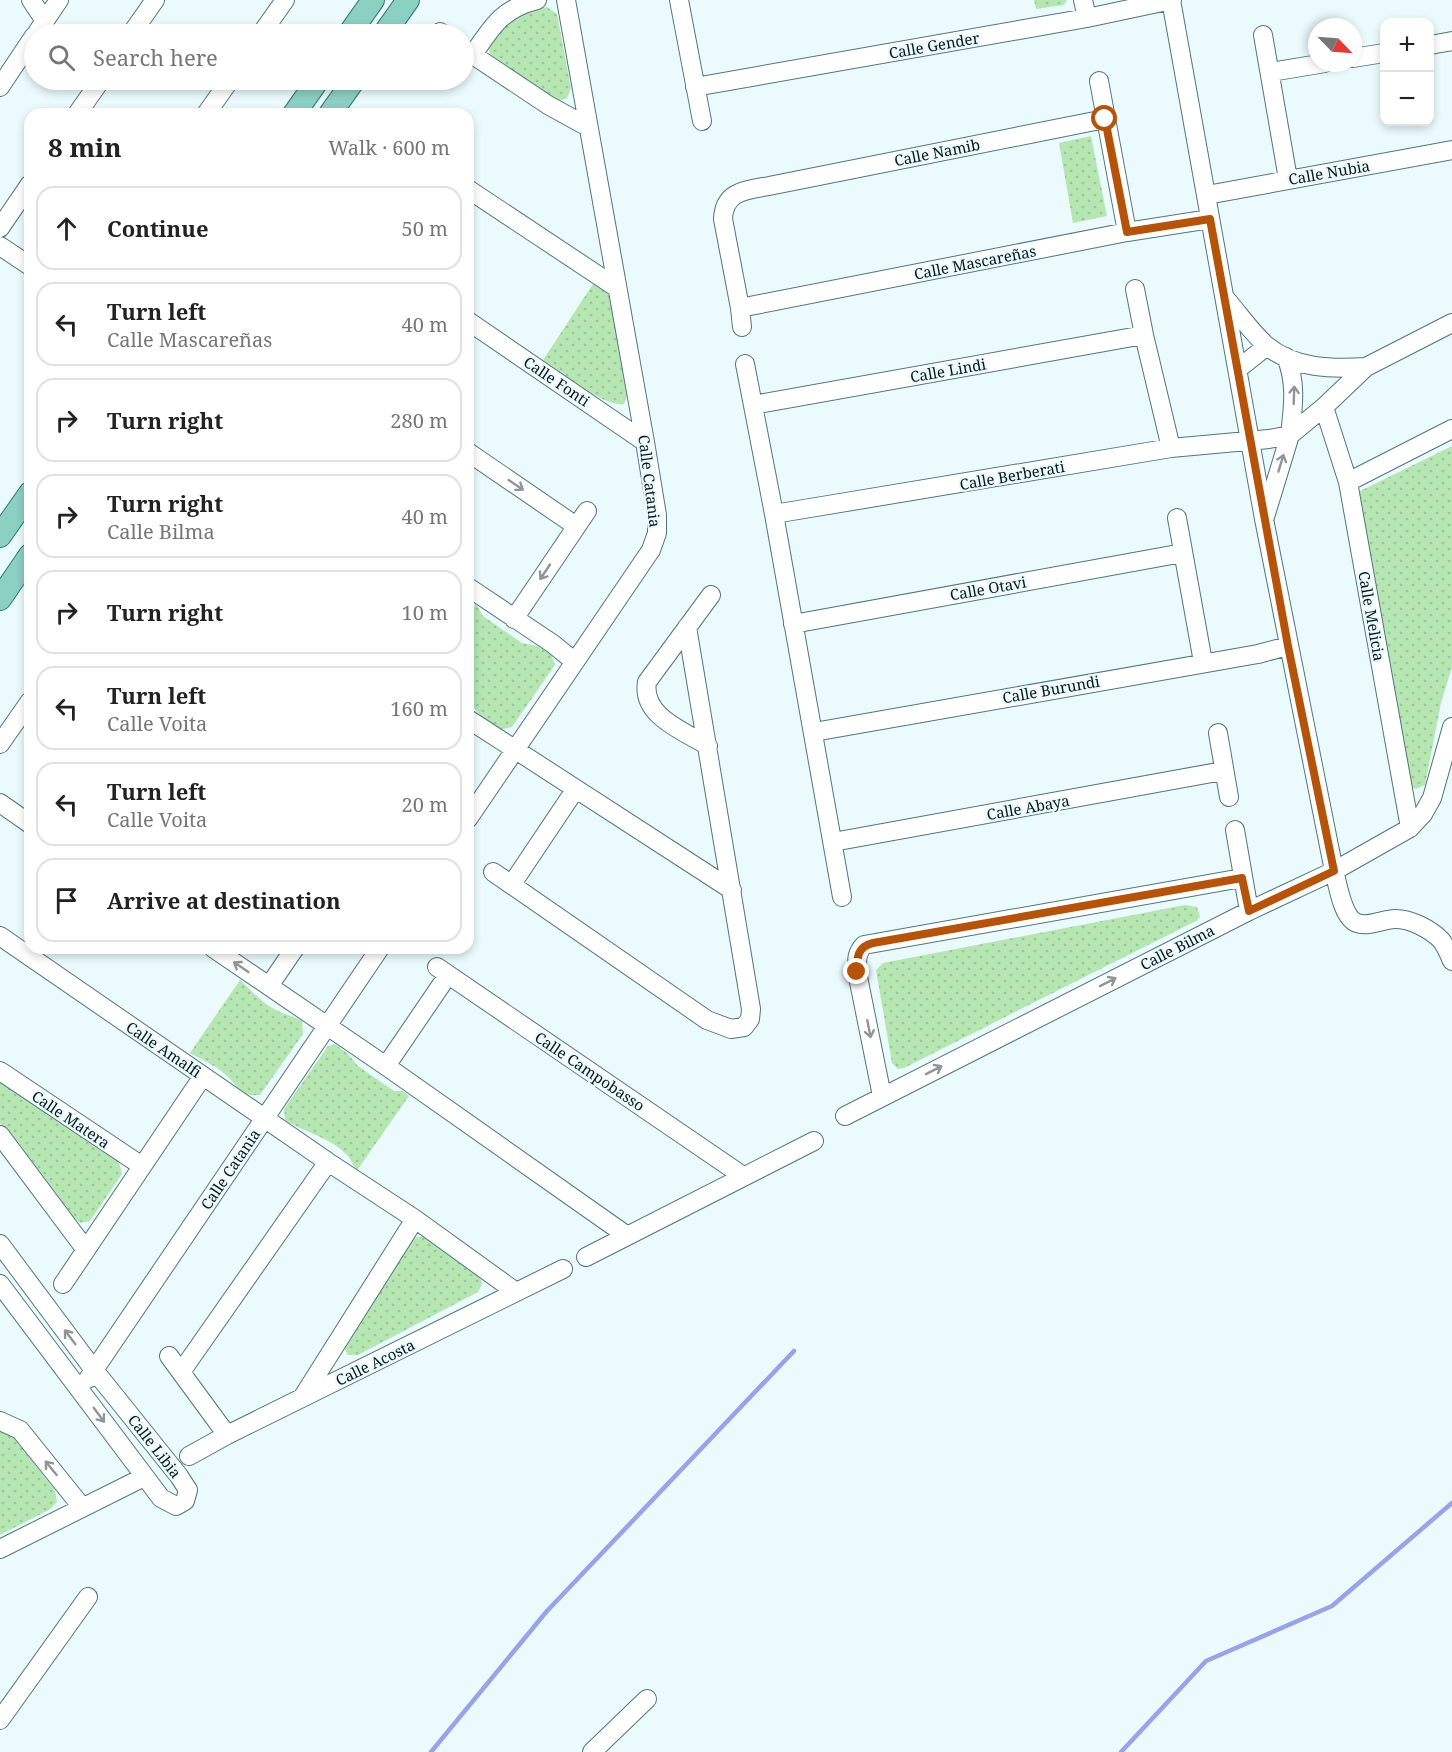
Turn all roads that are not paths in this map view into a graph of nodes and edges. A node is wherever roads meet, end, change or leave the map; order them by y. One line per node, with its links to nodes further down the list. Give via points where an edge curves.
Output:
1 (31, 0): 13 (street)
2 (59, 0): 14 (street)
3 (155, 0): 15 (street)
4 (285, 0): 16 (street)
5 (373, 0): 17 (main road)
6 (408, 0): 18 (main road)
7 (537, 0): 22 (street, via 510,9)
8 (566, 0): 42 (street, Calle Catania)
9 (679, 0): 31 (street)
10 (1083, 0): 12 (street)
11 (1171, 0): 12 (street, Calle Gender); 47 (street)
12 (1086, 18): 31 (street, Calle Gender)
13 (37, 24)
14 (42, 24)
15 (138, 24)
16 (268, 24)
17 (356, 24)
18 (391, 24)
19 (1263, 34): 28 (street)
20 (1452, 41): 21 (street)
21 (1434, 44)
22 (474, 46)
23 (24, 51): 30 (street)
24 (1380, 54): 26 (street)
25 (474, 57): 42 (street)
26 (1362, 57)
27 (1308, 66): 28 (street)
28 (1271, 72): 44 (street)
29 (1099, 81): 40 (street)
30 (0, 87)
31 (695, 87): 41 (street)
32 (94, 90): 36 (street)
33 (223, 90): 37 (street)
34 (311, 90): 38 (main road)
35 (347, 90): 39 (main road)
36 (81, 108)
37 (210, 108)
38 (298, 108)
39 (334, 108)
40 (1105, 119): 50 (street); 56 (street, Calle Namib, via 736,195 728,201 723,219)
41 (702, 121)
42 (588, 127): 53 (street, Calle Catania)
43 (1452, 150): 44 (street, Calle Nubia)
44 (1288, 179): 47 (street, Calle Nubia)
45 (24, 193): 49 (street)
46 (474, 193): 53 (street)
47 (1207, 195): 48 (street)
48 (1210, 219): 50 (street, Calle Mascareñas); 55 (street)
49 (0, 228)
50 (1127, 232): 56 (street, Calle Mascareñas)
51 (0, 246): 52 (street)
52 (24, 262)
53 (617, 288): 71 (street, Calle Catania)
54 (1136, 289): 60 (street)
55 (1226, 299): 61 (street); 65 (street)
56 (740, 308): 59 (street, Calle Namib)
57 (1452, 323): 64 (street)
58 (474, 325): 71 (street, Calle Fonti)
59 (742, 327)
60 (1144, 335): 66 (street, Calle Lindi); 72 (street)
61 (1268, 346): 62 (street); 65 (street)
62 (1286, 357): 64 (street, via 1334,369); 69 (street, one-way to 62, via 1294,387)
63 (745, 364): 66 (street)
64 (1366, 367): 67 (street)
65 (1238, 369): 70 (street)
66 (753, 405): 76 (street)
67 (1324, 407): 69 (street); 74 (street, Calle Melicia)
68 (1452, 429): 74 (street)
69 (1290, 435): 70 (street, Calle Berberati); 78 (street, one-way to 69)
70 (1250, 440): 72 (street, Calle Berberati); 78 (street)
71 (645, 442): 89 (street, Calle Catania, via 657,533 651,550)
72 (1171, 448): 76 (street, Calle Berberati)
73 (474, 456): 85 (street, one-way to 85, via 581,518)
74 (1348, 482): 105 (street, Calle Melicia)
75 (24, 502): 79 (main road)
76 (774, 514): 86 (street)
77 (1178, 518): 80 (street)
78 (1264, 519): 88 (street)
79 (0, 536)
80 (1183, 552): 86 (street, Calle Otavi); 90 (street)
81 (24, 564): 84 (main road)
82 (474, 591): 85 (street)
83 (711, 595): 87 (street)
84 (0, 599)
85 (514, 619): 89 (street)
86 (794, 624): 94 (street)
87 (687, 627): 97 (street); 97 (street, via 647,682 647,696 657,715)
88 (1288, 646): 90 (street, Calle Burundi); 108 (street)
89 (575, 662): 98 (street, Calle Catania)
90 (1203, 662): 94 (street, Calle Burundi)
91 (24, 710): 96 (street)
92 (474, 723): 98 (street)
93 (1452, 727): 105 (street, Calle Bilma, via 1432,798)
94 (814, 732): 107 (street)
95 (1218, 732): 99 (street)
96 (0, 744)
97 (708, 746): 112 (street)
98 (514, 751): 100 (street); 103 (street, Calle Catania)
99 (1223, 771): 101 (street); 107 (street, Calle Abaya)
100 (575, 790): 111 (street); 112 (street)
101 (1229, 797)
102 (0, 803): 104 (street)
103 (474, 810)
104 (24, 820)
105 (1410, 828): 108 (street, Calle Bilma)
106 (1235, 830): 110 (street)
107 (833, 842): 113 (street)
108 (1334, 871): 114 (street, Calle Bilma); 121 (street, via 1343,902 1355,922 1363,925 1397,919 1414,923 1442,941)
109 (493, 872): 111 (street)
110 (1242, 878): 114 (street); 127 (street, one-way to 127, via 864,945 857,958 857,972)
111 (512, 885): 112 (street, via 707,1020 731,1029 744,1027 751,1009)
112 (732, 890)
113 (842, 897)
114 (1249, 911): 127 (street, Calle Bilma, one-way to 114)
115 (0, 936): 116 (street, Calle Amalfi)
116 (24, 953)
117 (26, 954): 126 (street, Calle Amalfi)
118 (222, 954): 122 (street, one-way to 118)
119 (291, 954): 122 (street)
120 (376, 954): 123 (street, Calle Catania)
121 (1452, 961)
122 (269, 986): 123 (street)
123 (326, 1027): 124 (street); 129 (street, Calle Catania)
124 (386, 1066): 134 (street, Calle Campobasso, via 442,971); 136 (street)
125 (0, 1071): 133 (street, Calle Matera)
126 (203, 1076): 129 (street, Calle Amalfi); 133 (street)
127 (882, 1096): 128 (street, Calle Bilma)
128 (845, 1116)
129 (265, 1117): 132 (street, Calle Amalfi); 145 (street, Calle Catania)
130 (0, 1135): 138 (street)
131 (814, 1141): 134 (street)
132 (328, 1162): 135 (street, Calle Amalfi); 146 (street)
133 (142, 1166): 138 (street)
134 (743, 1176): 136 (street)
135 (415, 1219): 143 (street, Calle Amalfi); 148 (street)
136 (626, 1235): 139 (street)
137 (0, 1244): 145 (street, Calle Libia, one-way to 137)
138 (86, 1250): 142 (street)
139 (586, 1257)
140 (563, 1269): 143 (street, Calle Acosta)
141 (0, 1284): 147 (street, Calle Libia)
142 (63, 1284)
143 (516, 1292): 148 (street, Calle Acosta)
144 (169, 1356): 146 (street)
145 (94, 1370): 147 (street, Calle Catania); 152 (street, Calle Libia, via 179,1476 188,1496 181,1505 171,1504)
146 (182, 1372): 150 (street)
147 (80, 1390): 152 (street, Calle Libia, one-way to 152)
148 (302, 1398): 150 (street, Calle Acosta)
149 (0, 1421): 153 (street, one-way to 149, via 20,1430)
150 (227, 1435): 151 (street, Calle Acosta)
151 (189, 1456)
152 (144, 1477): 153 (street)
153 (82, 1507): 154 (street)
154 (0, 1549)
155 (88, 1597): 157 (street)
156 (647, 1699): 158 (street)
157 (0, 1720)
158 (592, 1752)

